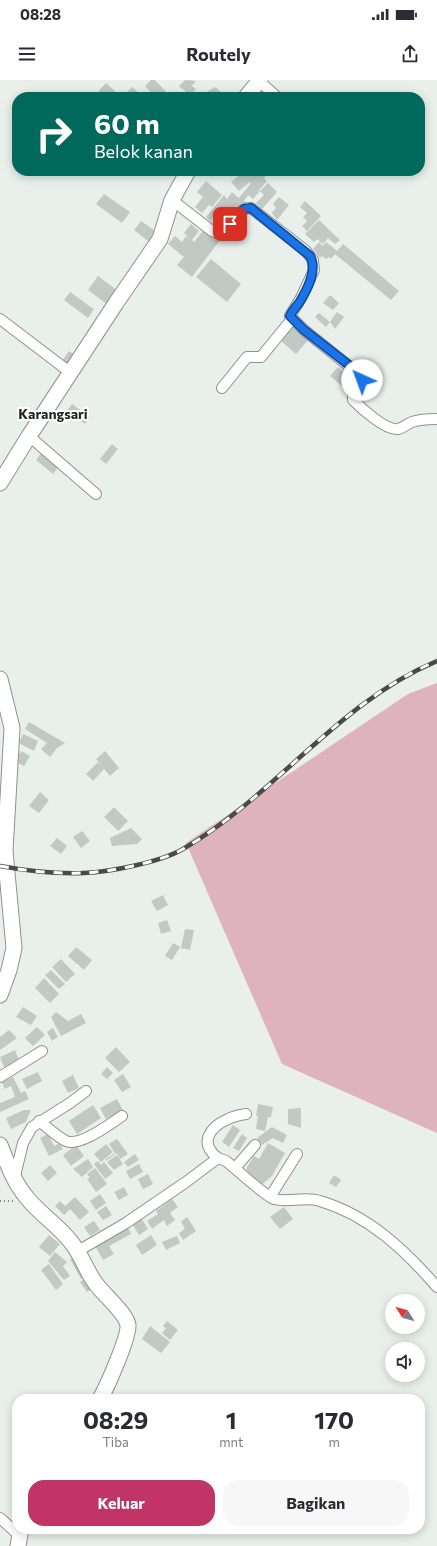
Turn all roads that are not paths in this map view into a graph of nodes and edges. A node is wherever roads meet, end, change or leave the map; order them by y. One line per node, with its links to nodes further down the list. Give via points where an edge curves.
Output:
1 (259, 80): 2 (street); 3 (street)
2 (250, 92)
3 (272, 92)
4 (185, 176): 5 (street)
5 (172, 200): 6 (street, via 218,233 225,231 244,209 251,208 306,251 313,260 314,270 299,303 291,313); 8 (street, via 160,239)
6 (292, 319): 9 (street, via 261,357 247,357); 10 (street, via 360,375 362,380 352,398 380,423 397,429 417,420)
7 (0, 320): 8 (street)
8 (71, 373): 11 (street)
9 (222, 388)
10 (437, 419)
11 (29, 436): 12 (street); 13 (street)
12 (0, 483)
13 (96, 494)
14 (0, 679): 15 (street, via 12,728)
15 (2, 850): 16 (street, via 14,948)
16 (0, 995)
17 (42, 1051): 18 (street)
18 (0, 1077)
19 (86, 1091): 22 (street)
20 (246, 1114): 26 (street, via 229,1118 211,1131 207,1146)
21 (122, 1116): 22 (street, via 85,1139 74,1142 67,1141)
22 (39, 1121): 28 (street, via 26,1136)
23 (0, 1145): 28 (street)
24 (255, 1145): 27 (street)
25 (297, 1154): 29 (street)
26 (218, 1158): 27 (street); 30 (street, via 126,1223)
27 (235, 1168): 29 (street)
28 (14, 1180): 30 (street, via 28,1200 71,1241)
29 (270, 1197): 31 (street, via 280,1200 307,1198 357,1217 378,1230 409,1256)
30 (78, 1252): 32 (street, via 96,1284 123,1316 128,1327)
31 (437, 1287)
32 (103, 1394)
33 (0, 1518): 34 (street)
34 (12, 1530)

